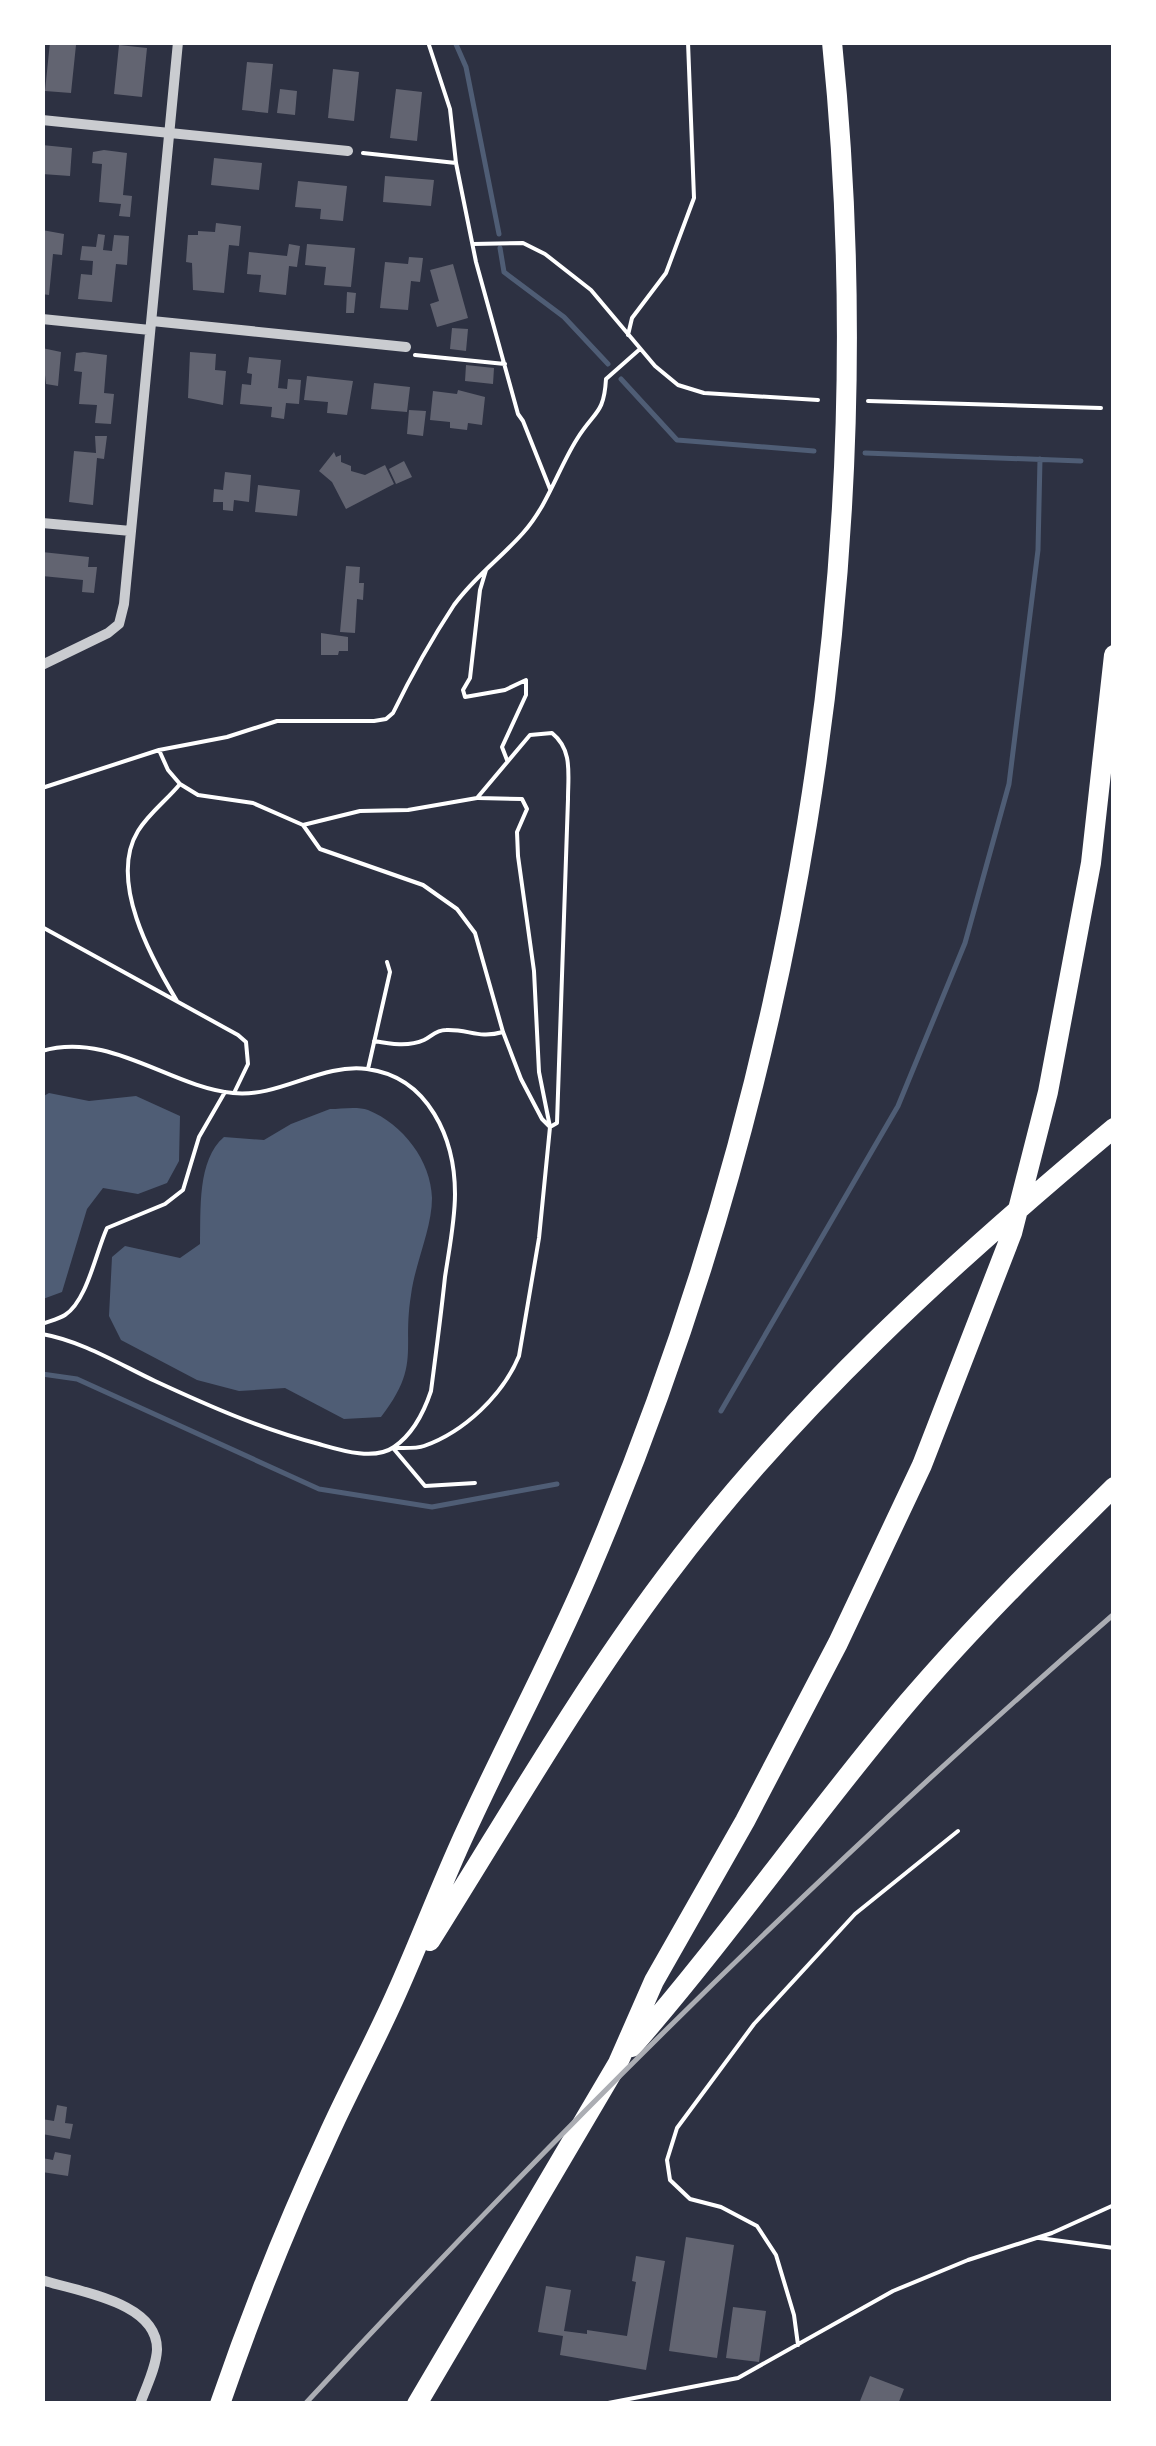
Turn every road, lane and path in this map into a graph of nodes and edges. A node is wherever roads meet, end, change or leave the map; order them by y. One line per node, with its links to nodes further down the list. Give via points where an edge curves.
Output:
1 (178, 42): 6 (street)
2 (428, 42): 8 (path, via 450,110)
3 (688, 42): 12 (path, via 694,198 666,273 632,318)
4 (832, 42): 48 (highway, via 845,257 844,468 819,747 779,977 714,1232 626,1483)
5 (42, 120): 6 (street)
6 (169, 134): 7 (street); 11 (street)
7 (348, 151): 8 (path)
8 (456, 163): 9 (path)
9 (472, 244): 12 (path, via 523,243 546,254 591,290); 15 (path)
10 (42, 319): 11 (street)
11 (151, 325): 13 (street); 21 (street)
12 (628, 334): 14 (path)
13 (406, 347): 15 (path, via 411,355)
14 (640, 349): 16 (path, via 678,385 704,393); 19 (path, via 606,379 605,404 578,437)
15 (505, 364): 19 (path)
16 (818, 400)
17 (868, 401): 18 (path)
18 (1101, 408)
19 (551, 491): 22 (path, via 523,533)
20 (42, 522): 21 (street)
21 (131, 531): 24 (street, via 120,624)
22 (487, 565): 25 (path, via 416,664 386,719 277,721); 26 (path, via 463,690 465,697 526,680 526,695 502,747)
23 (1114, 655): 49 (highway, via 1090,863 1048,1092 1012,1233 922,1465 863,1590 654,1981)
24 (42, 665)
25 (159, 750): 27 (path); 28 (path)
26 (507, 761): 29 (path); 40 (path, via 540,732 552,733 568,754 560,1111)
27 (180, 784): 30 (path); 33 (path, via 138,830 128,863 142,932)
28 (42, 788)
29 (477, 798): 30 (path); 40 (path, via 522,798 527,809 517,832 518,856)
30 (302, 825): 34 (path, via 320,849 424,885 457,910 475,933)
31 (42, 927): 33 (path)
32 (387, 962): 35 (path)
33 (177, 1001): 39 (path, via 246,1042 248,1064)
34 (503, 1032): 35 (path, via 484,1038 449,1029 420,1042); 40 (path)
35 (374, 1041): 37 (path)
36 (42, 1052): 38 (path, via 83,1047)
37 (368, 1069): 39 (path); 44 (path, via 411,1087 430,1104 447,1137 456,1196 431,1391 424,1413)
38 (225, 1092): 39 (path); 42 (path, via 199,1137 182,1190 107,1228 68,1314)
39 (234, 1094)
40 (550, 1128): 44 (path, via 539,1238 513,1372 464,1424 422,1447)
41 (1114, 1128): 48 (highway, via 938,1281 830,1384 747,1476 576,1703)
42 (42, 1324)
43 (42, 1334): 44 (path, via 264,1430 348,1452)
44 (393, 1448): 45 (path, via 425,1486)
45 (475, 1483)
46 (1114, 1487): 49 (highway, via 910,1700)
47 (958, 1832): 54 (path, via 855,1914 754,2024 678,2128 667,2160 670,2180 690,2199 757,2226 776,2255)
48 (396, 1993): 56 (highway, via 326,2140)
49 (618, 2063): 57 (highway)
50 (1114, 2205): 51 (path)
51 (1037, 2238): 52 (path); 54 (path, via 893,2292)
52 (1114, 2248)
53 (42, 2280): 55 (street, via 145,2317 157,2346)
54 (798, 2345): 58 (path, via 738,2378)
55 (140, 2404)
56 (220, 2404)
57 (417, 2404)
58 (603, 2404)

